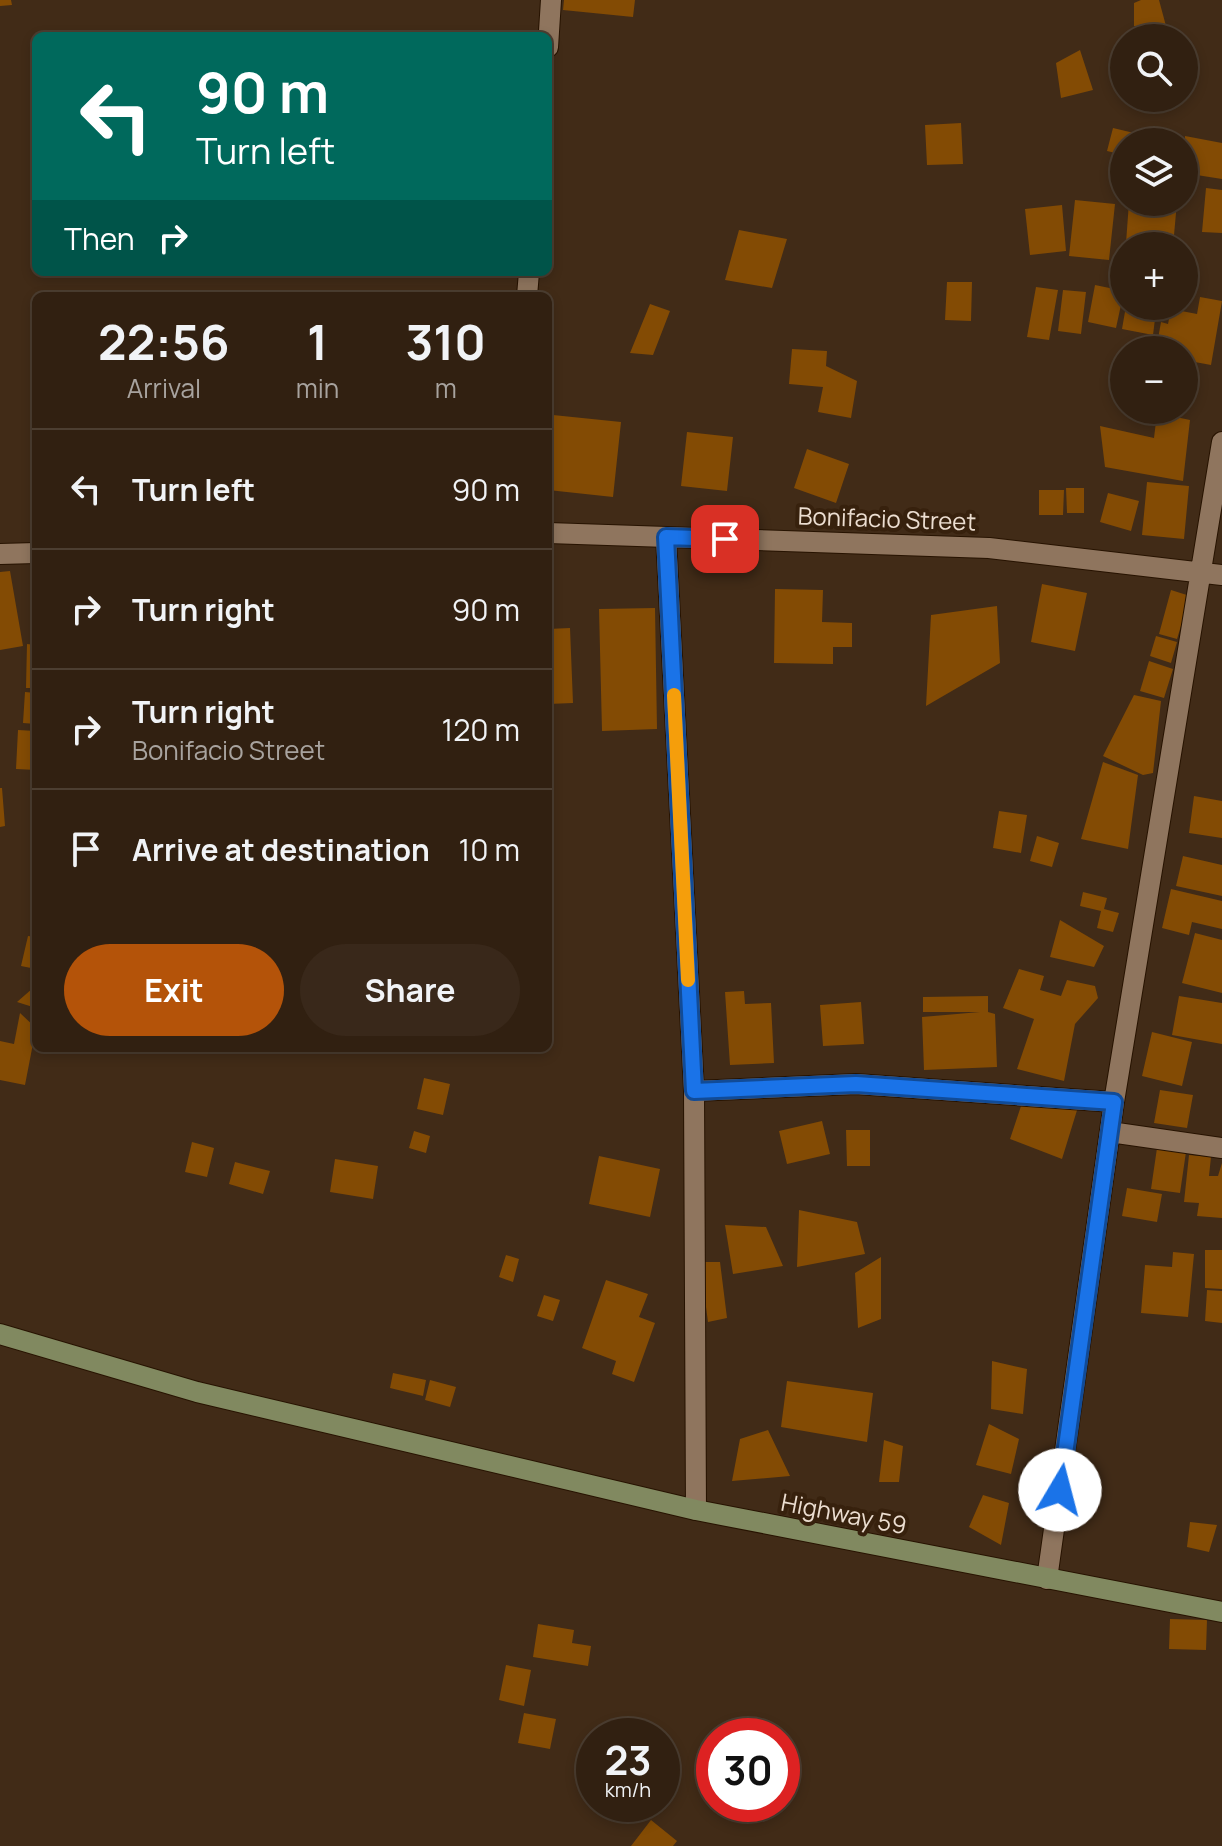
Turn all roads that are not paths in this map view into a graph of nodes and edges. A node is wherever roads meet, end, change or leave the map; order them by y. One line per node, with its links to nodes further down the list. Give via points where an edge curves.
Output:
1 (551, 0): 2 (street)
2 (549, 32)
3 (1222, 442): 8 (street)
4 (552, 533): 5 (street, Bonifacio Street)
5 (666, 537): 8 (street, Bonifacio Street, via 989,548); 9 (street)
6 (32, 553): 7 (street)
7 (0, 554)
8 (1213, 574): 10 (street)
9 (694, 1091): 10 (street, via 856,1084); 14 (street)
10 (1114, 1102): 11 (street)
11 (1110, 1132): 12 (street); 15 (street)
12 (1222, 1148)
13 (0, 1334): 14 (street, Highway 59, via 197,1392)
14 (696, 1510): 15 (street, Highway 59)
15 (1047, 1579): 16 (street, Highway 59)
16 (1222, 1612)

